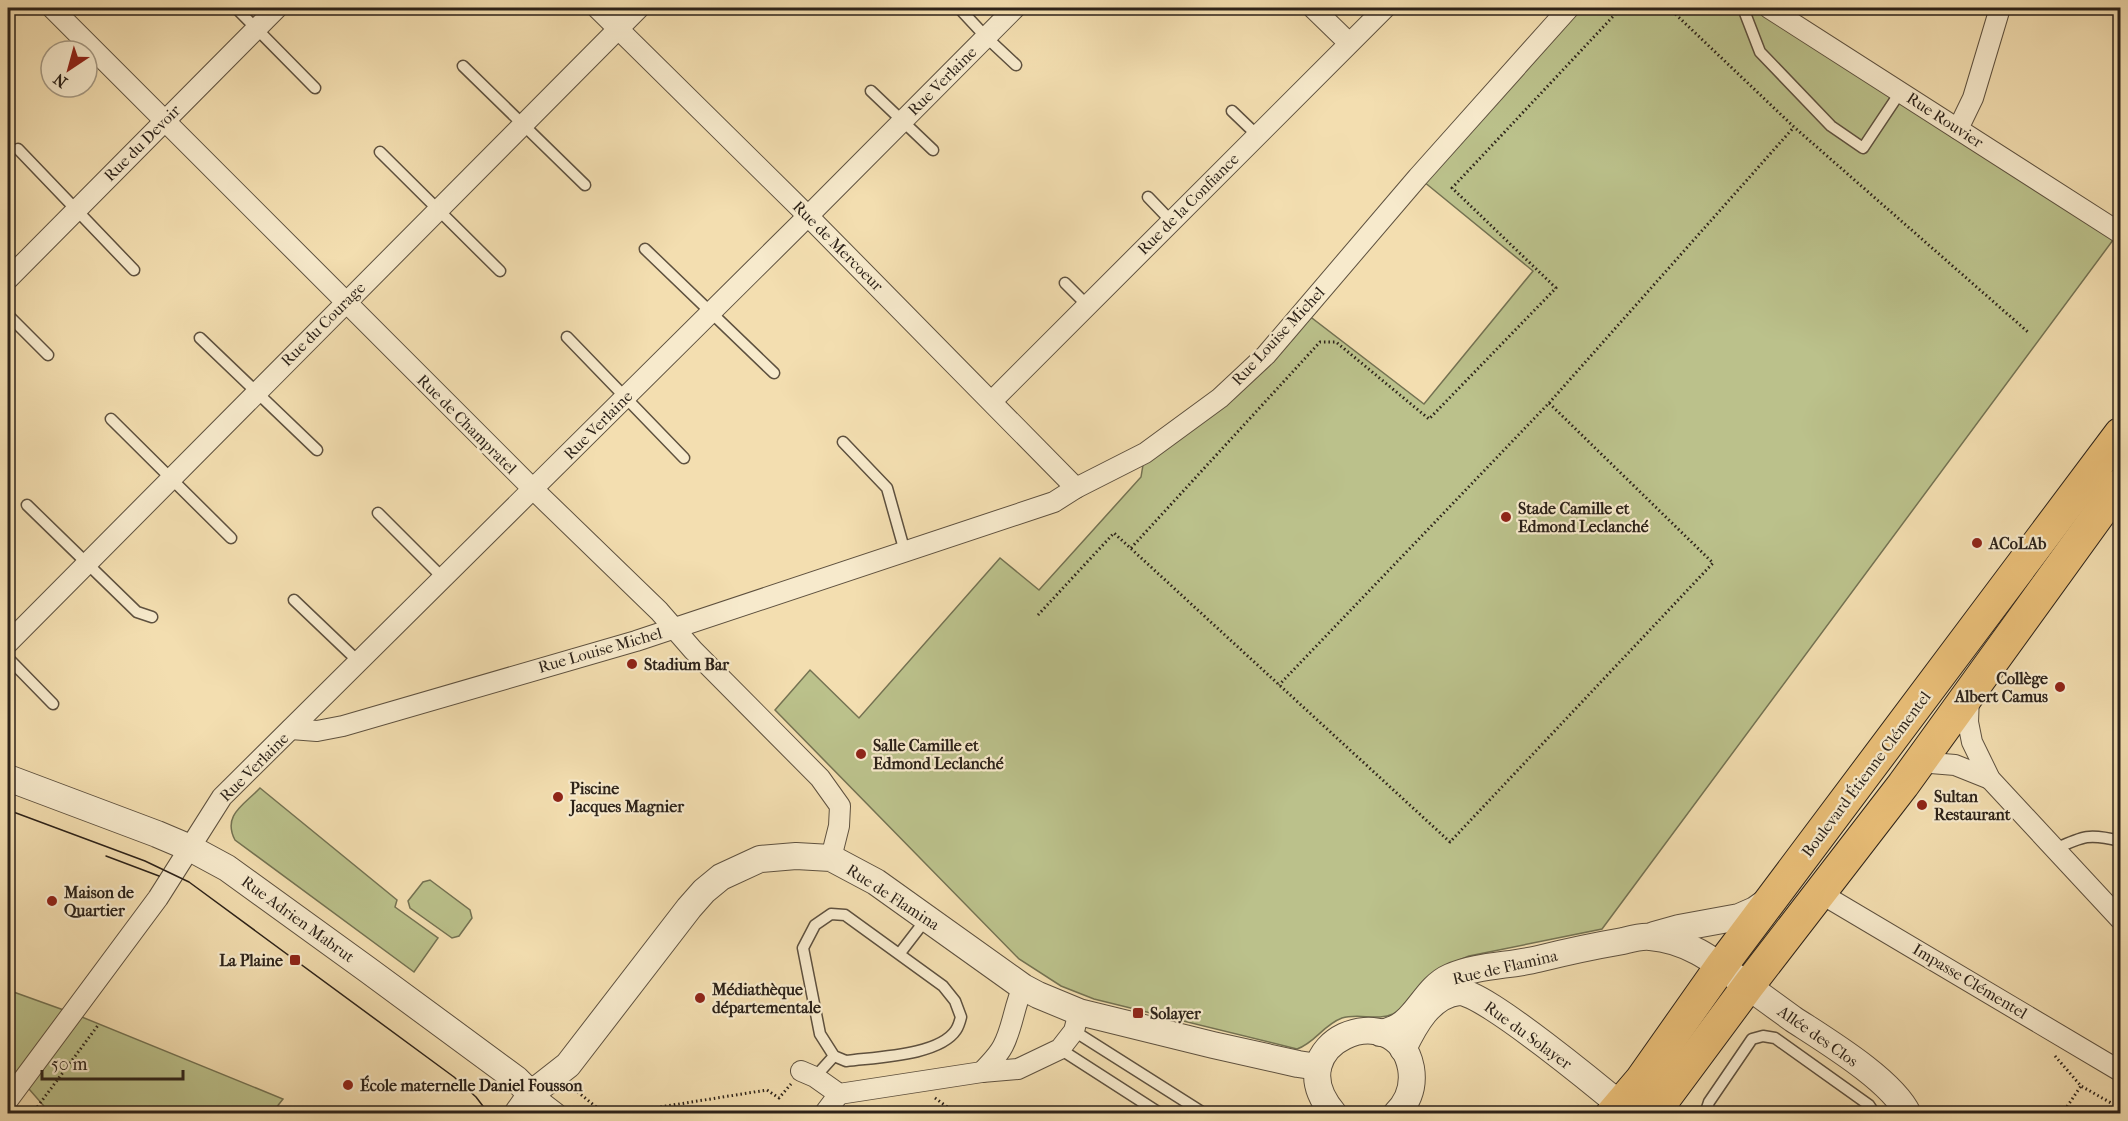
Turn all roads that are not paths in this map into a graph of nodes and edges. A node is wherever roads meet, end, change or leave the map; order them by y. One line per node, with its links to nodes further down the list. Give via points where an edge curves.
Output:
1 (52, 8): 24 (street, Rue de Champratel)
2 (236, 8): 14 (lane)
3 (277, 8): 14 (street, Rue du Devoir)
4 (597, 8): 15 (street, Rue de Mercoeur)
5 (639, 8): 15 (street, Rue du Courage)
6 (959, 8): 16 (lane)
7 (1015, 8): 16 (street, Rue Verlaine)
8 (1313, 8): 17 (street)
9 (1385, 8): 17 (street, Rue de la Confiance)
10 (1569, 8): 62 (street, Rue Louise Michel, via 1266,355 1220,398 1145,453)
11 (1743, 8): 22 (lane, via 1760,52 1830,126 1863,148)
12 (1768, 8): 22 (street, Rue Rouvier)
13 (2000, 8): 27 (street, via 1973,98)
14 (256, 28): 20 (lane); 24 (street, Rue du Devoir)
15 (618, 29): 26 (street, Rue du Courage); 36 (street, Rue de Mercoeur)
16 (986, 37): 18 (lane); 25 (street, Rue Verlaine)
17 (1349, 43): 28 (street, Rue de la Confiance)
18 (1016, 65)
19 (463, 66): 26 (lane)
20 (315, 88)
21 (871, 91): 25 (lane)
22 (1901, 91): 27 (street, Rue Rouvier)
23 (1232, 111): 28 (lane)
24 (165, 121): 35 (street, Rue du Devoir); 44 (street, Rue de Champratel)
25 (902, 122): 30 (lane); 36 (street, Rue Verlaine)
26 (522, 124): 32 (lane); 34 (street, Rue du Courage)
27 (1958, 129): 38 (street, Rue Rouvier)
28 (1257, 135): 37 (street, Rue de la Confiance)
29 (18, 149): 35 (lane)
30 (933, 150)
31 (380, 152): 34 (lane)
32 (585, 185)
33 (1148, 197): 37 (lane)
34 (437, 209): 41 (lane); 44 (street, Rue du Courage)
35 (76, 210): 40 (lane); 42 (street, Rue du Devoir)
36 (808, 216): 46 (street, Rue Verlaine); 54 (street, Rue de Mercoeur)
37 (1172, 221): 45 (street, Rue de la Confiance)
38 (2121, 233)
39 (645, 249): 46 (lane)
40 (134, 270)
41 (500, 271)
42 (8, 279)
43 (1065, 282): 45 (lane)
44 (345, 301): 52 (street, Rue du Courage); 63 (street, Rue de Champratel)
45 (1088, 305): 54 (street, Rue de la Confiance)
46 (711, 313): 51 (lane); 53 (street, Rue Verlaine)
47 (8, 315): 50 (lane)
48 (567, 337): 53 (lane)
49 (200, 338): 52 (lane)
50 (48, 355)
51 (774, 373)
52 (256, 392): 58 (lane); 60 (street, Rue du Courage)
53 (626, 397): 59 (lane); 63 (street, Rue Verlaine)
54 (992, 401): 62 (street, Rue de Mercoeur)
55 (111, 419): 60 (lane)
56 (2121, 434): 87 (main road, Boulevard Étienne Clémentel)
57 (843, 442): 67 (lane, via 887,488)
58 (317, 450)
59 (684, 458)
60 (170, 478): 66 (lane); 68 (street, Rue du Courage)
61 (2121, 485): 76 (main road)
62 (1076, 488): 67 (street, Rue Louise Michel, via 1054,502)
63 (533, 489): 69 (street, Rue Verlaine); 72 (street, Rue de Champratel)
64 (27, 505): 68 (lane)
65 (378, 513): 69 (lane)
66 (231, 538)
67 (905, 552): 72 (street, Rue Louise Michel)
68 (86, 564): 71 (lane, via 137,612); 73 (street, Rue du Courage)
69 (443, 578): 75 (street, Rue Verlaine)
70 (294, 600): 75 (lane)
71 (152, 617)
72 (675, 628): 78 (street, Rue Louise Michel, via 343,726 317,731); 85 (street, Rue de Champratel, via 820,778 840,806)
73 (8, 643)
74 (8, 658): 77 (lane)
75 (359, 662): 78 (street, Rue Verlaine)
76 (1969, 695): 79 (main road); 81 (street, via 1972,742)
77 (53, 704)
78 (291, 729): 83 (street, Rue Verlaine, via 222,797)
79 (1919, 762): 81 (street, via 1955,765); 86 (main road)
80 (8, 778): 83 (street, Rue Adrien Mabrut)
81 (1990, 779): 84 (street)
82 (2121, 841): 84 (lane, via 2082,837)
83 (190, 848): 107 (street, Rue Verlaine, via 158,898); 108 (street, Rue Adrien Mabrut, via 238,875 516,1079)
84 (2055, 849): 89 (street)
85 (831, 858): 88 (street, Rue de Flamina, via 876,882); 108 (street, Rue de Flamina, via 760,860 721,877 688,908 568,1065)
86 (1820, 893): 94 (main road); 103 (street, Impasse Clémentel)
87 (1774, 896): 90 (street, Rue de Flamina, via 1739,916); 93 (main road, Boulevard Étienne Clémentel)
88 (927, 918): 91 (lane); 95 (street, Rue de Flamina)
89 (2121, 919)
90 (1648, 936): 92 (street, Rue de Flamina); 93 (street, Rue de Flamina, via 1695,948)
91 (900, 953): 101 (lane, via 943,986 955,1001 961,1017 956,1031 925,1050 846,1060); 101 (lane, via 845,915 831,914 815,925 802,948 820,1034)
92 (1518, 964): 96 (street, via 1490,980); 98 (street, Rue de Flamina, via 1449,978 1404,1023)
93 (1722, 965): 94 (street, Allée des Clos); 109 (main road, Boulevard Étienne Clémentel)
94 (1748, 986): 116 (main road); 119 (street, Allée des Clos, via 1855,1060)
95 (1023, 987): 97 (street, Rue de Flamina); 104 (street, via 1002,1049)
96 (1486, 1004): 100 (street, Rue du Solayer, via 1460,992 1443,997 1412,1028); 109 (street, Rue du Solayer, via 1566,1061)
97 (1076, 1022): 99 (street); 102 (street, Rue de Flamina); 113 (lane)
98 (1380, 1034): 100 (street, via 1392,1038); 102 (street, via 1357,1030 1339,1037 1326,1050)
99 (1060, 1049): 104 (street, via 1018,1069); 112 (lane)
100 (1403, 1049): 115 (street, via 1413,1077 1410,1092)
101 (834, 1056): 105 (lane)
102 (1318, 1067): 114 (street, via 1318,1085 1324,1102)
103 (2121, 1071)
104 (982, 1072): 106 (street)
105 (808, 1074): 106 (street)
106 (839, 1094): 111 (street)
107 (8, 1100)
108 (524, 1104): 110 (street, Rue Adrien Mabrut)
109 (1621, 1110)
110 (557, 1113)
111 (824, 1113)
112 (1161, 1113)
113 (1205, 1113)
114 (1334, 1113)
115 (1396, 1113)
116 (1653, 1113)
117 (1705, 1113): 118 (lane, via 1752,1039 1763,1036 1775,1038)
118 (1875, 1113)
119 (1908, 1113)

